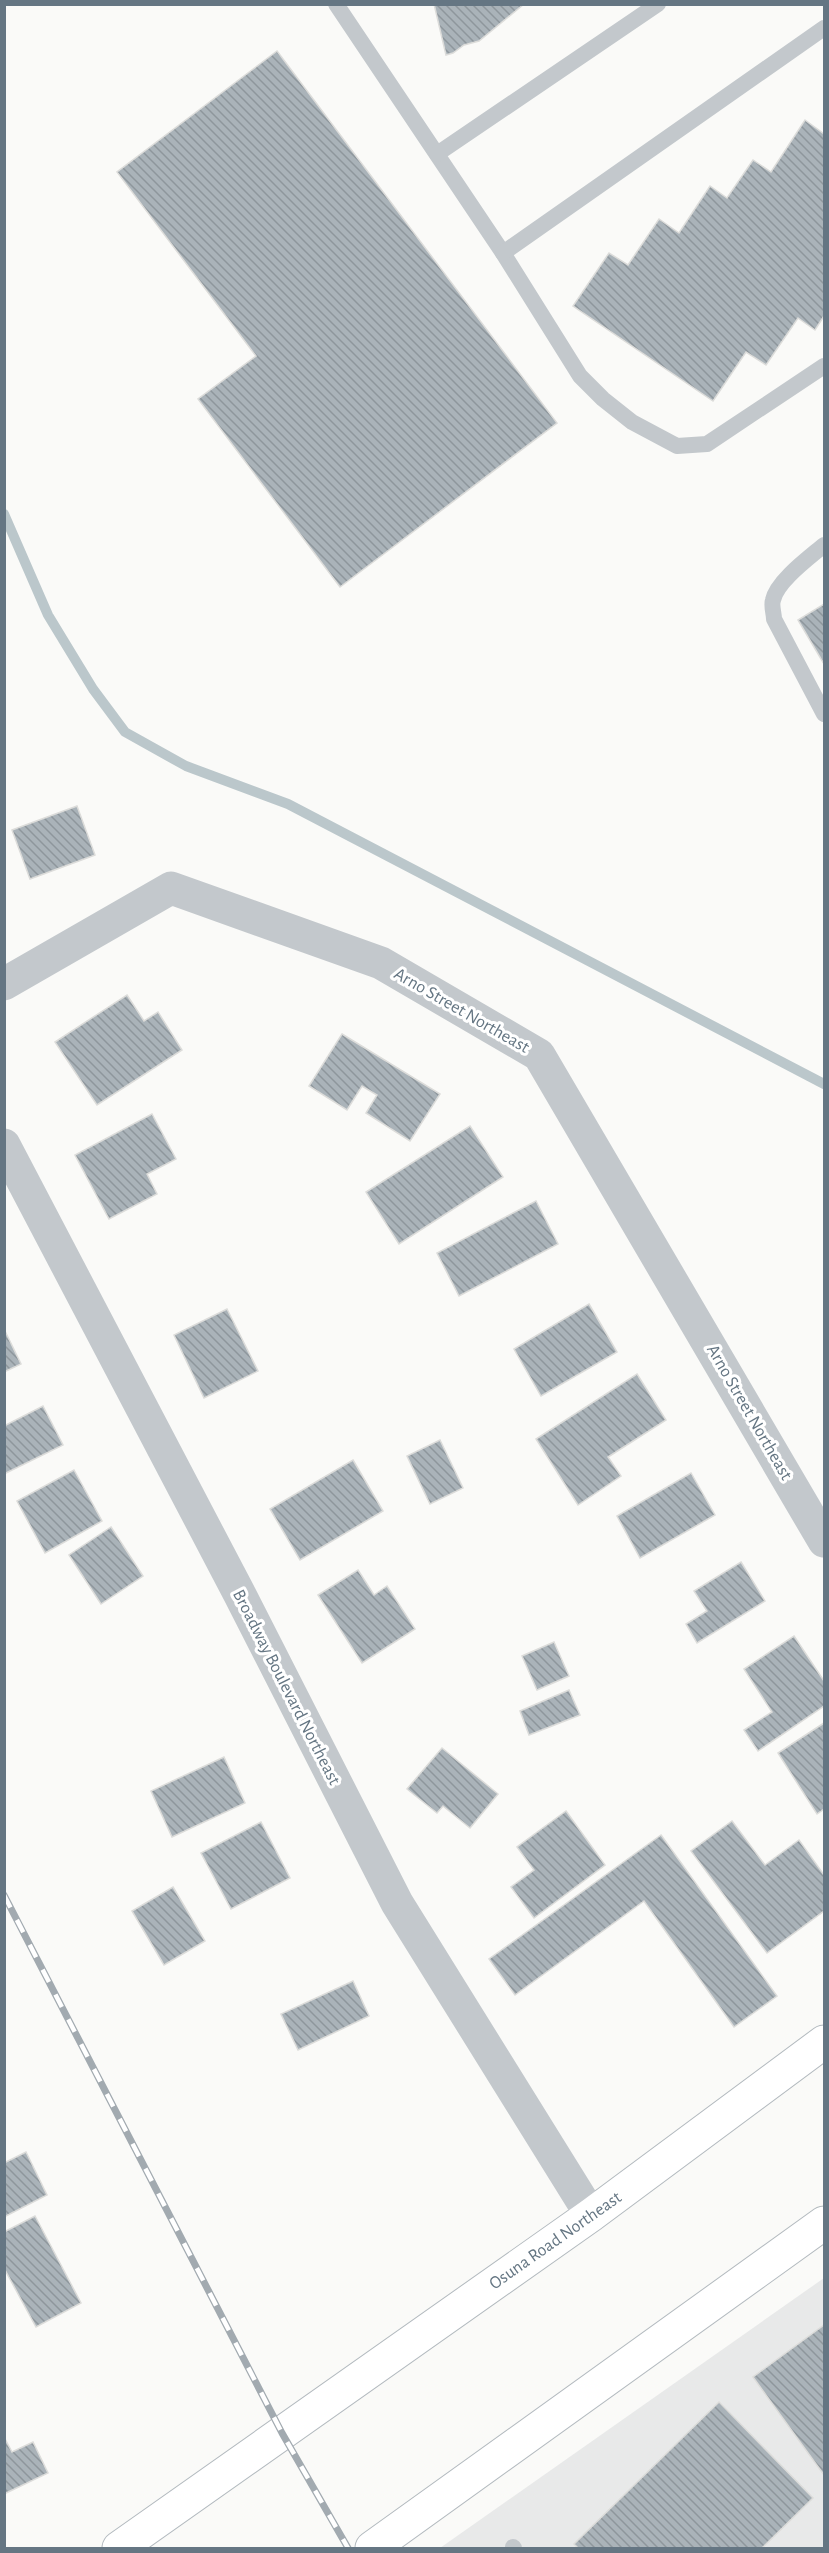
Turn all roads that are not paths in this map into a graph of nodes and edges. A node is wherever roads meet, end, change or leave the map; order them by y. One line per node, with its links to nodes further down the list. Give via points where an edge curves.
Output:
1 (336, 4): 4 (lane)
2 (658, 4): 4 (lane)
3 (825, 28): 5 (lane)
4 (437, 154): 5 (lane)
5 (503, 253): 6 (lane, via 580,376 632,422 677,447 707,444)
6 (825, 366)
7 (825, 545): 8 (lane, via 777,590 772,602 774,619)
8 (825, 714)
9 (4, 984): 11 (street, Arno Street Northeast, via 171,888 381,963 539,1055)
10 (4, 1145): 13 (street, Broadway Boulevard Northeast, via 397,1903)
11 (825, 1541)
12 (825, 2042): 13 (main road, Osuna Road Northeast)
13 (591, 2215): 15 (main road, Osuna Road Northeast)
14 (825, 2223): 16 (main road)
15 (119, 2548)
16 (372, 2548)

